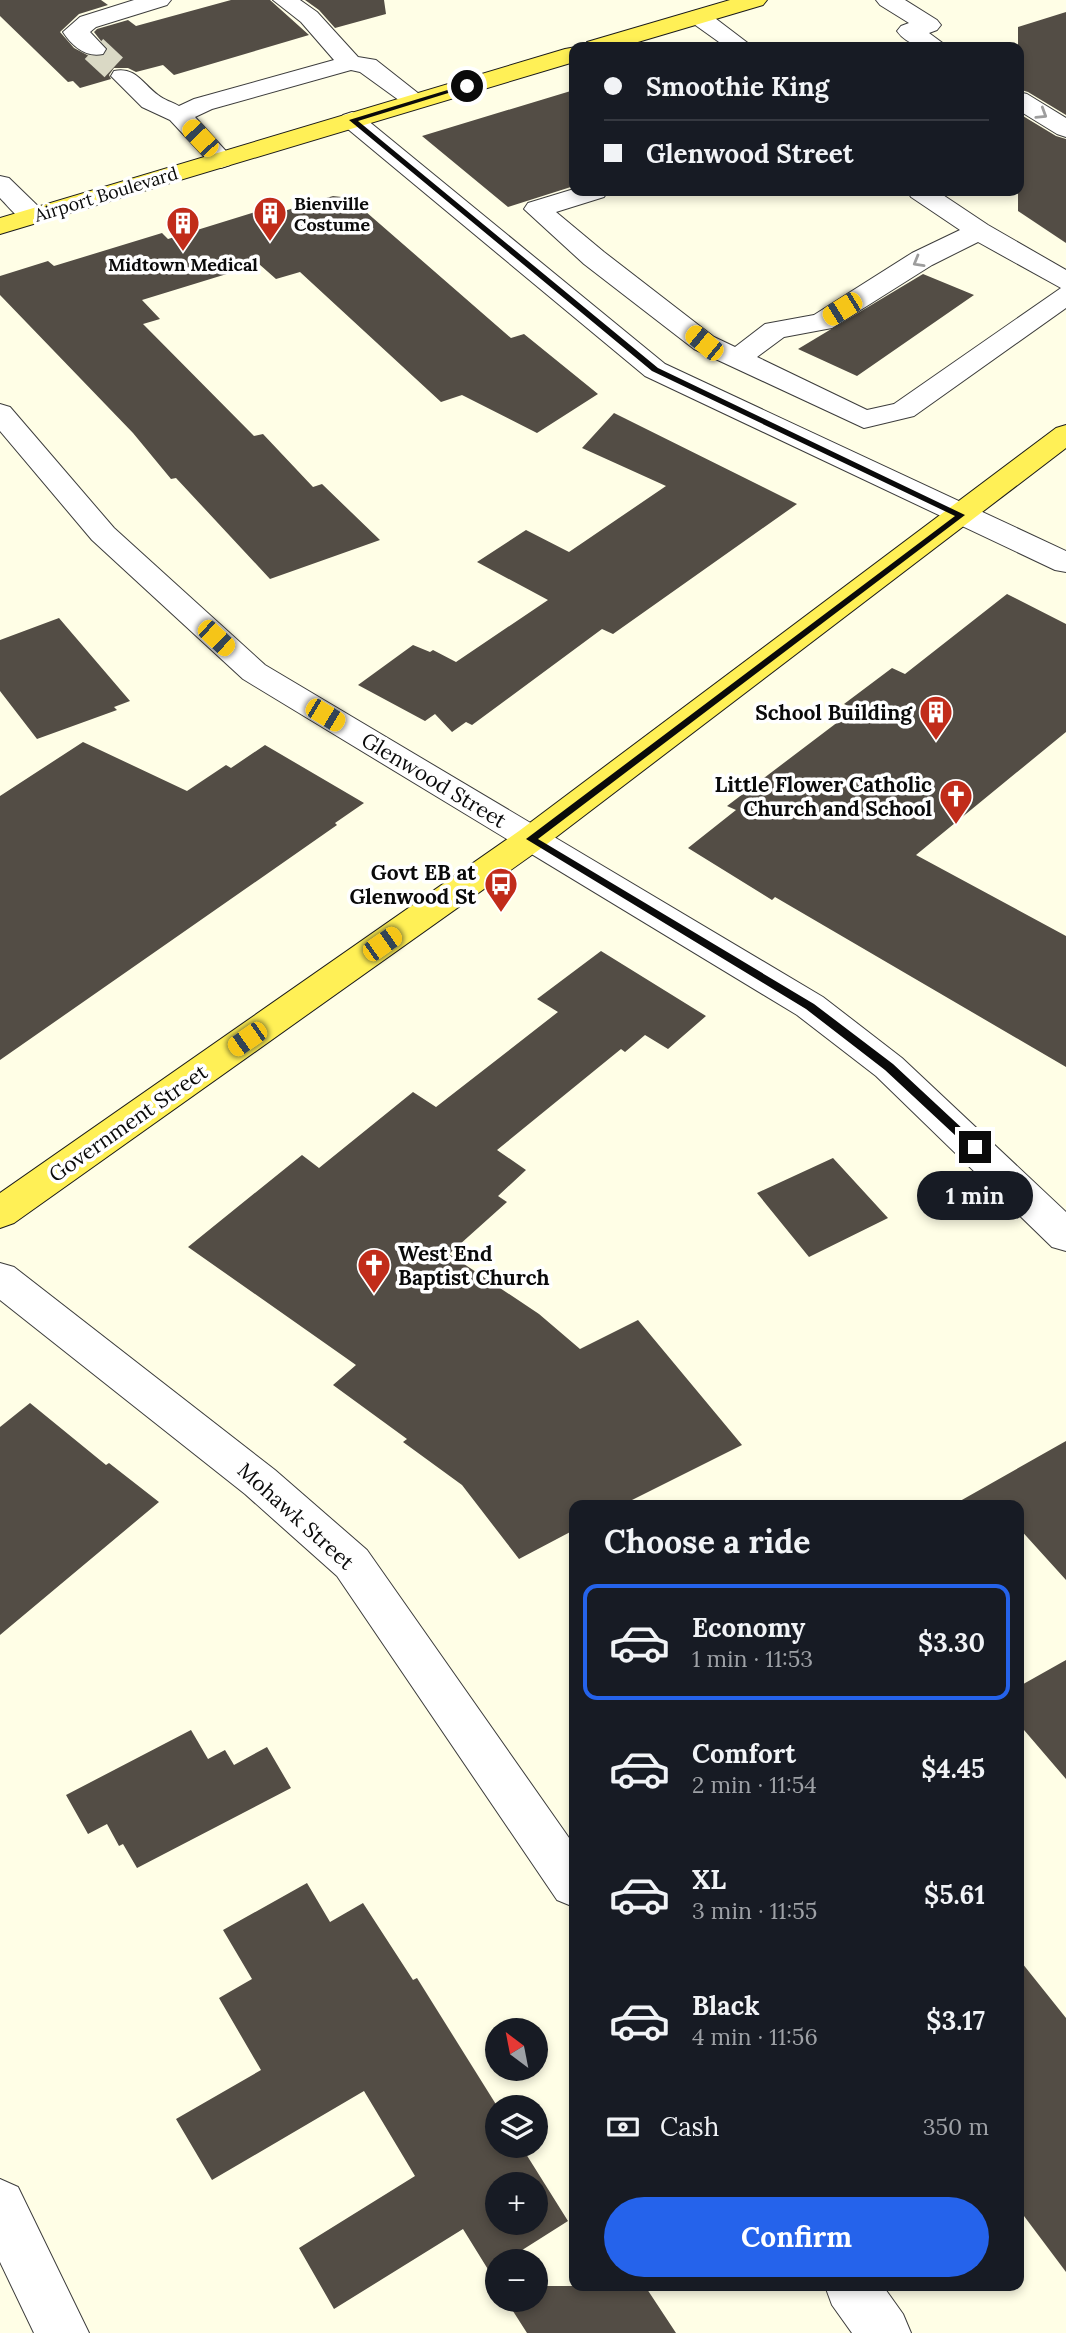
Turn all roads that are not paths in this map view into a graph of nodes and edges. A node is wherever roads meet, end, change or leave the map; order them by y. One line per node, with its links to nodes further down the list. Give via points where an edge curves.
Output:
1 (159, 0): 9 (street, via 88,22 75,32)
2 (285, 0): 11 (street, via 309,17)
3 (755, 0): 5 (main road)
4 (888, 0): 6 (street)
5 (699, 17): 7 (main road); 8 (street)
6 (932, 36)
7 (613, 42)
8 (734, 42)
9 (94, 49)
10 (569, 58): 13 (main road, Airport Boulevard)
11 (350, 63): 13 (street, via 367,65); 15 (street, via 203,104)
12 (123, 76): 15 (street, via 151,102)
13 (416, 101): 16 (main road, Airport Boulevard)
14 (1024, 103): 17 (street, one-way to 17)
15 (179, 116): 18 (street)
16 (352, 120): 18 (main road, Airport Boulevard); 28 (street)
17 (1066, 129)
18 (221, 160): 22 (main road, Airport Boulevard)
19 (0, 184): 22 (street)
20 (579, 196): 27 (street, via 537,209)
21 (927, 196): 24 (street)
22 (33, 216): 23 (main road, Airport Boulevard)
23 (0, 226)
24 (979, 231): 25 (street); 29 (street, one-way to 29, via 922,259 822,321 775,330)
25 (1066, 281)
26 (1066, 295): 31 (street, via 904,410)
27 (654, 303): 28 (street); 29 (street, via 704,343)
28 (596, 320): 33 (street, via 655,370)
29 (737, 359): 31 (street)
30 (0, 413): 36 (street, Glenwood Street, via 103,534 254,672)
31 (864, 419): 33 (street)
32 (1066, 434): 34 (main road, Government Street)
33 (827, 451): 34 (street)
34 (961, 515): 35 (street); 36 (main road, Government Street)
35 (1066, 562)
36 (531, 839): 37 (main road, Government Street); 38 (street, Glenwood Street, via 810,1006 889,1067)
37 (0, 1213)
38 (1066, 1236)
39 (0, 1278): 40 (street, Mohawk Street, via 260,1482 352,1563)
40 (569, 1878)
41 (0, 2205): 43 (street)
42 (855, 2291): 44 (street)
43 (62, 2333)
44 (884, 2333)

